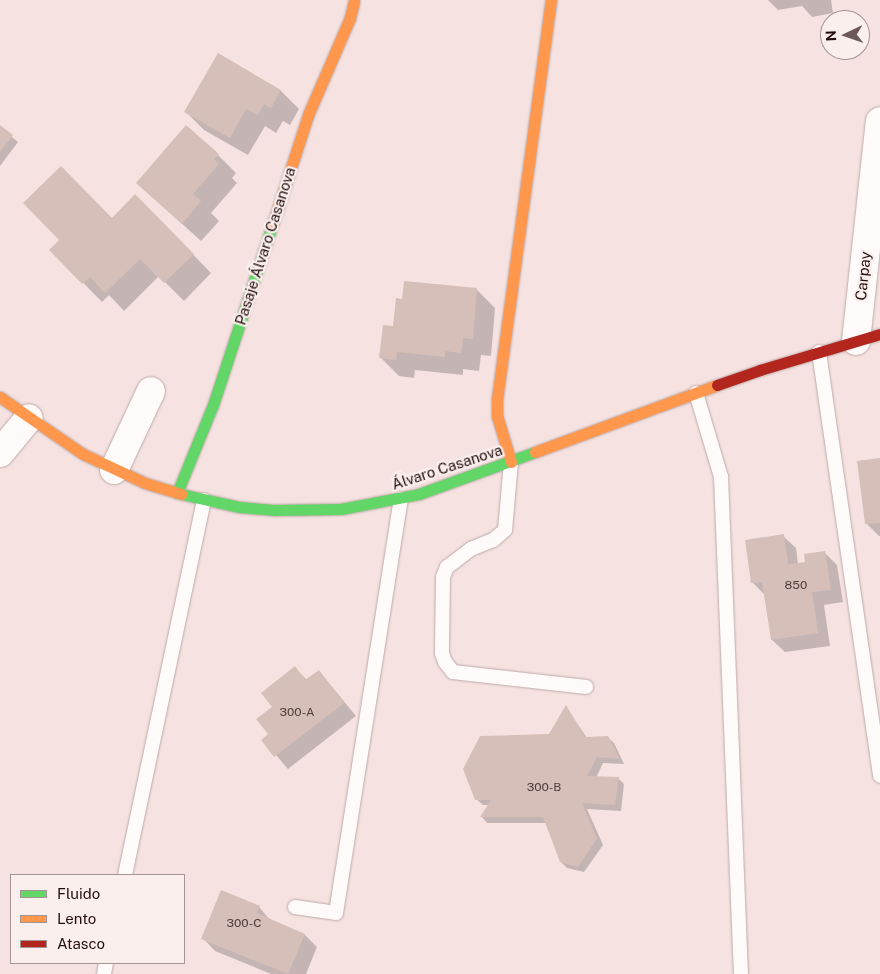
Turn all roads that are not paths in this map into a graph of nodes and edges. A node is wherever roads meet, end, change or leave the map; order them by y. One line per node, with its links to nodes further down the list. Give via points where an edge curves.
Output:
1 (354, 0): 13 (street, Pasaje Álvaro Casanova, via 350,18 308,115 213,405)
2 (551, 0): 11 (street, via 497,399 497,416)
3 (880, 121): 4 (street, Carpay)
4 (868, 337): 5 (street, Álvaro Casanova)
5 (819, 352): 7 (street, Álvaro Casanova); 17 (lane)
6 (151, 391): 12 (street)
7 (696, 393): 11 (street, Álvaro Casanova); 20 (lane, via 721,477)
8 (0, 397): 9 (street, Álvaro Casanova)
9 (29, 418): 10 (street); 12 (street, Álvaro Casanova, via 83,454)
10 (0, 453)
11 (511, 462): 14 (street, Álvaro Casanova); 16 (lane, via 505,530 494,540 472,549 447,567 443,577 442,653 454,672)
12 (114, 470): 13 (street, Álvaro Casanova)
13 (177, 493): 15 (street, Álvaro Casanova)
14 (401, 499): 15 (street, Álvaro Casanova, via 311,510 257,508); 19 (lane, via 336,913)
15 (204, 500): 18 (lane)
16 (586, 687)
17 (880, 776)
18 (125, 874)
19 (295, 907)
20 (741, 974)

